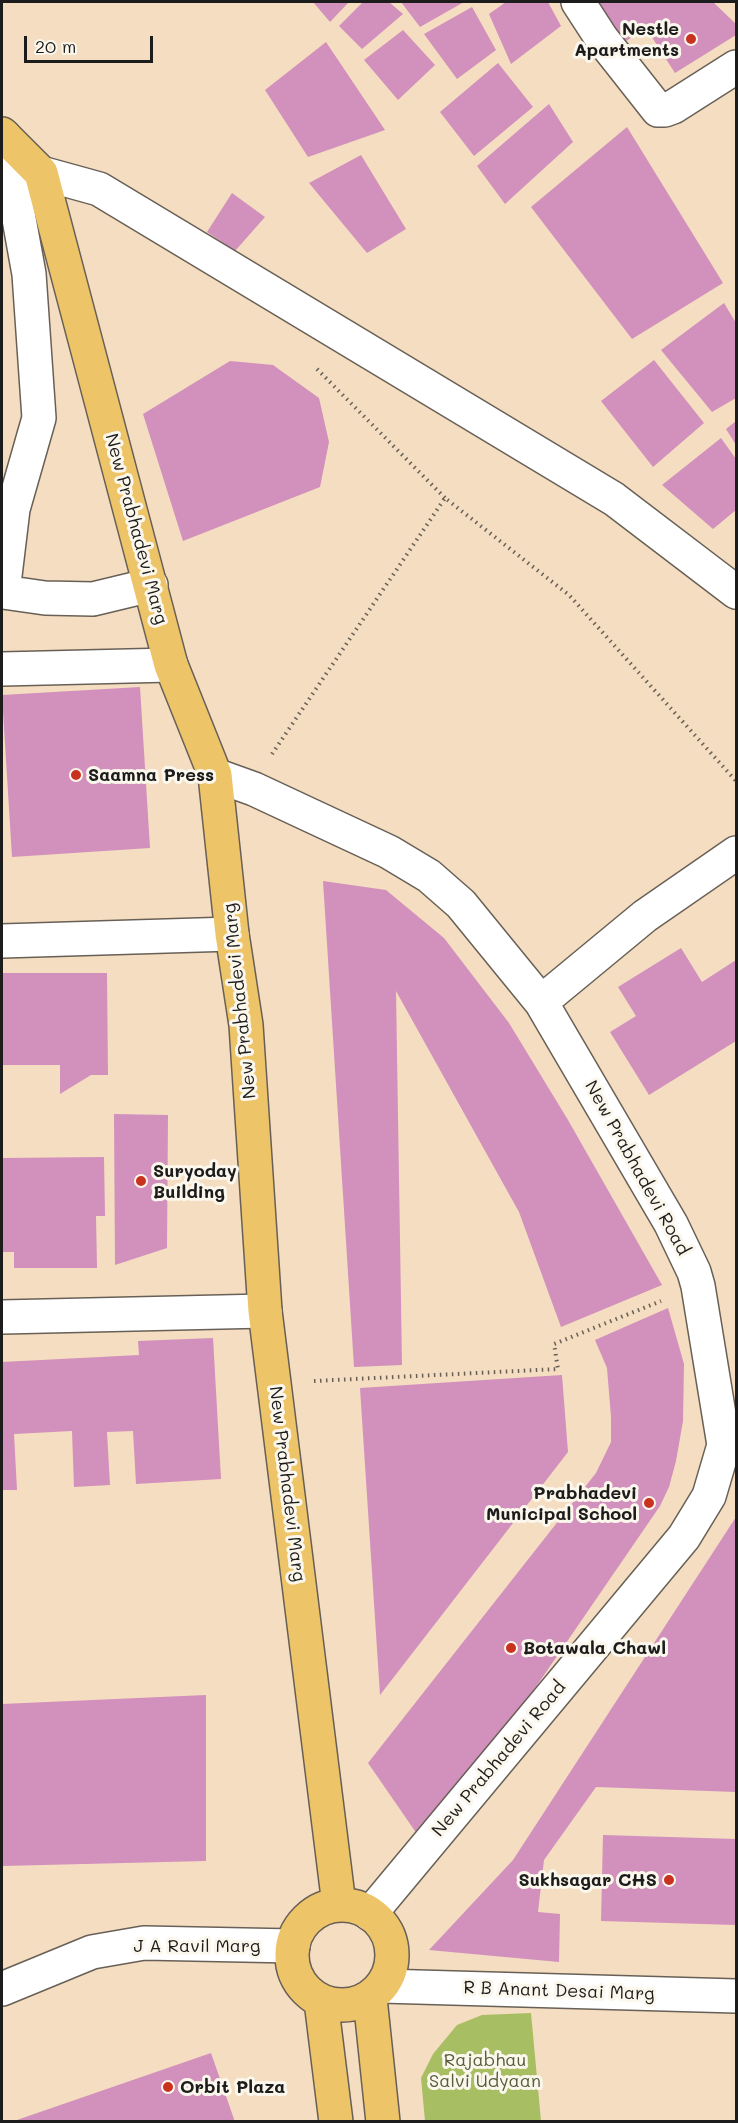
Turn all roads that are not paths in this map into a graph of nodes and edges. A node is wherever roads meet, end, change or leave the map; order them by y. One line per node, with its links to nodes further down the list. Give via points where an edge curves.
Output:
1 (578, 2): 2 (street, via 658,110 673,107)
2 (736, 67)
3 (3, 135): 4 (main road, New Prabhadevi Marg); 5 (street, via 29,274 39,418 13,509 3,592 45,598 93,598)
4 (40, 173): 5 (main road, New Prabhadevi Marg); 6 (street, via 99,189 614,499)
5 (151, 585): 7 (main road, New Prabhadevi Marg)
6 (736, 592)
7 (171, 665): 8 (street); 9 (main road, New Prabhadevi Marg)
8 (2, 669)
9 (216, 775): 11 (main road, New Prabhadevi Marg); 13 (street, New Prabhadevi Road, via 389,852 429,876 460,904)
10 (736, 853): 13 (street, via 645,916)
11 (232, 934): 12 (street); 14 (main road, New Prabhadevi Marg, via 246,1025)
12 (2, 941)
13 (541, 1002): 16 (street, New Prabhadevi Road, via 671,1224 694,1272)
14 (265, 1311): 15 (street); 17 (main road, New Prabhadevi Marg)
15 (2, 1317)
16 (730, 1443): 18 (street, New Prabhadevi Road, via 709,1496 684,1537)
17 (339, 1905): 18 (main road); 19 (main road, via 322,1908 308,1918)
18 (370, 1914): 21 (main road, via 382,1925 393,1956 390,1972)
19 (293, 1946): 20 (street, J A Ravil Marg, via 144,1943 92,1952); 23 (main road, via 292,1963 298,1979)
20 (2, 1989)
21 (376, 1992): 22 (street, R B Anant Desai Marg); 23 (main road, via 354,2004 338,2006); 25 (main road)
22 (736, 1996)
23 (321, 2001): 24 (main road)
24 (336, 2121)
25 (383, 2121)

